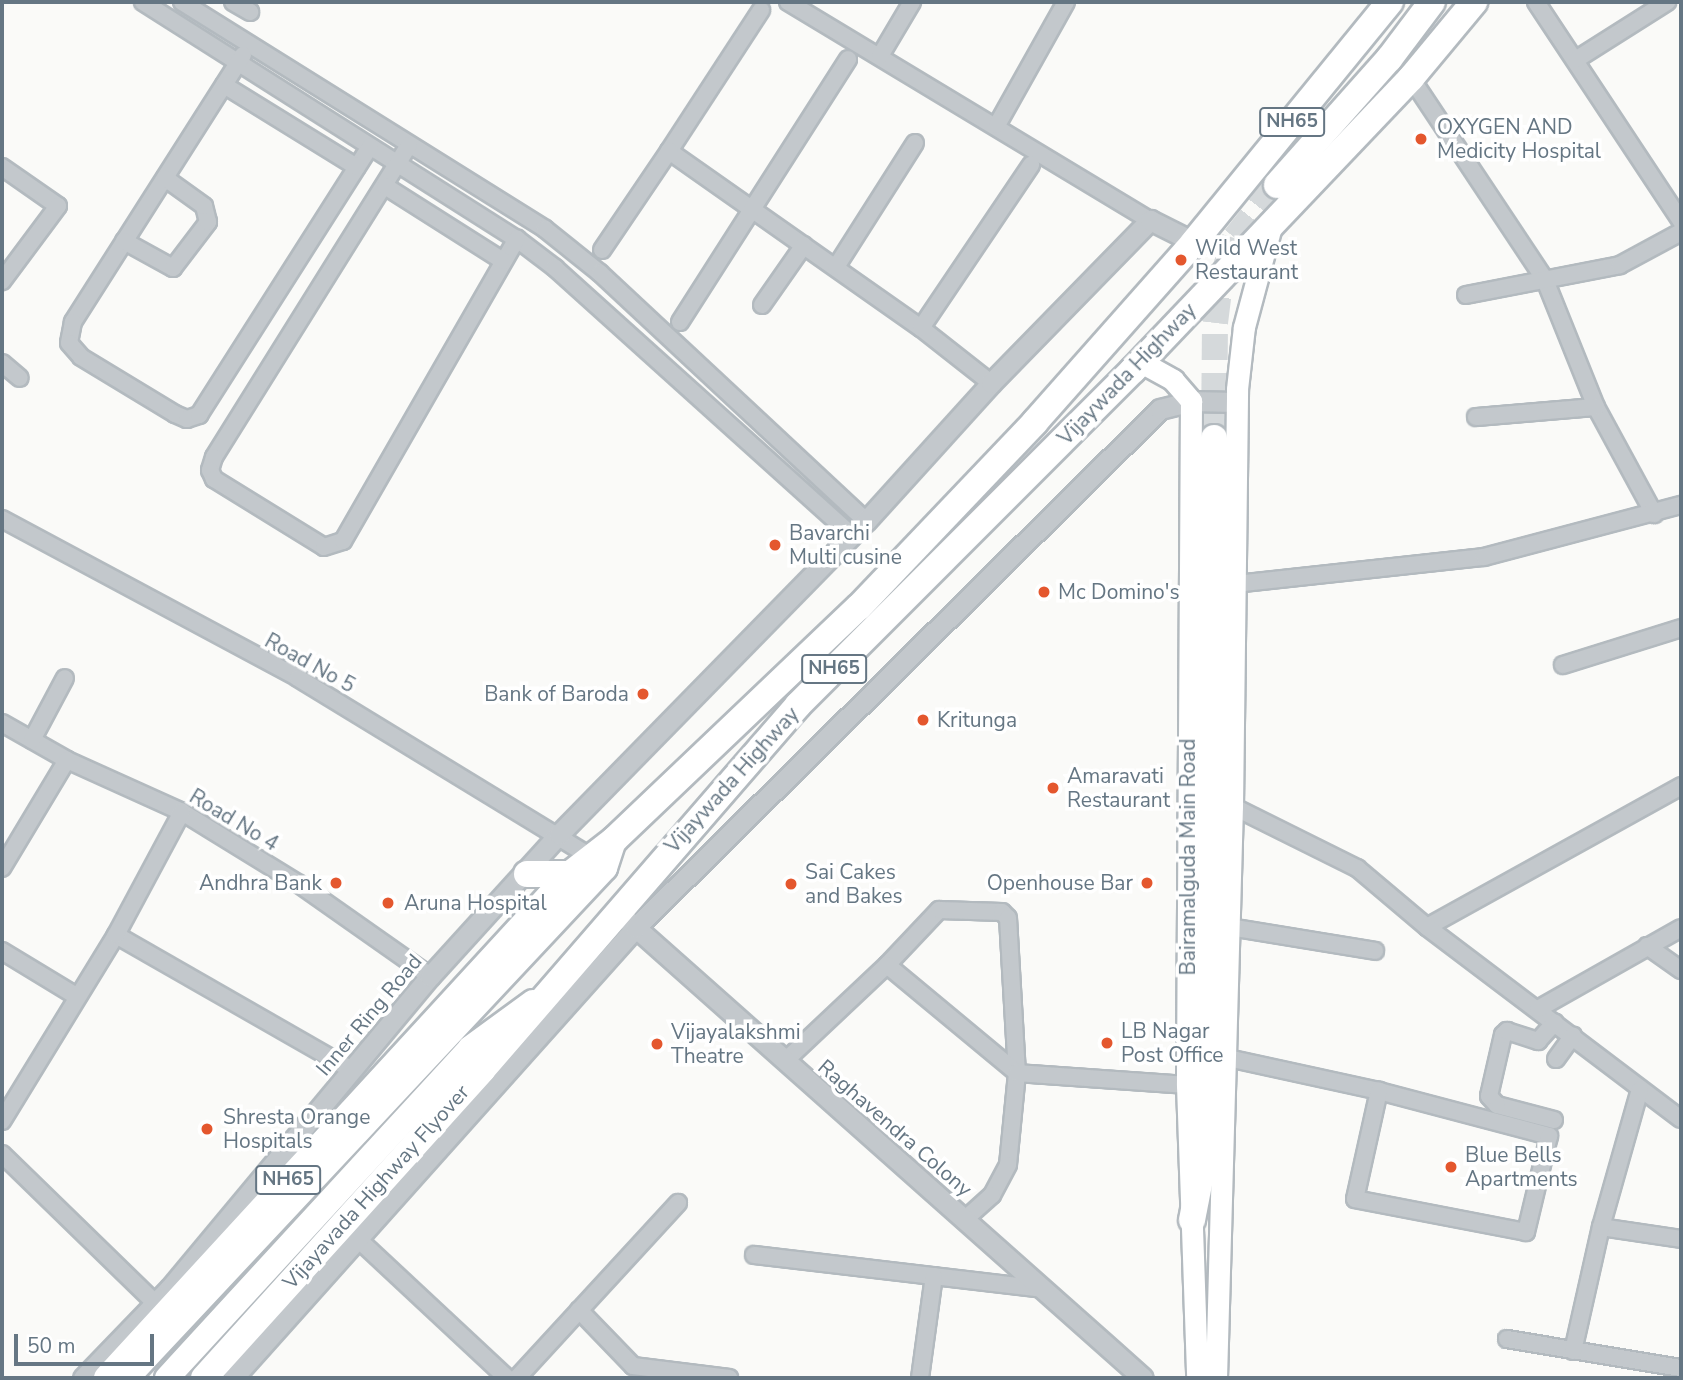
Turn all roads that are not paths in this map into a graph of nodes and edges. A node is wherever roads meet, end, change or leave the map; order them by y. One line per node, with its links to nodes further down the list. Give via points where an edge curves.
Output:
1 (143, 2): 18 (street)
2 (182, 2): 14 (street)
3 (233, 2): 13 (street)
4 (788, 2): 15 (street)
5 (912, 2): 15 (street)
6 (1066, 2): 21 (street)
7 (1390, 2): 40 (highway, NH65)
8 (1432, 2): 31 (highway, via 1389,59)
9 (1474, 2): 19 (highway, Vijaywada Highway / NH65)
10 (1536, 2): 16 (street)
11 (1667, 2): 16 (street)
12 (761, 10): 25 (street)
13 (250, 12)
14 (250, 45): 18 (street); 23 (street)
15 (880, 55): 21 (street)
16 (1577, 58): 35 (street)
17 (848, 59): 33 (street)
18 (238, 63): 20 (street); 24 (street)
19 (1411, 78): 36 (highway, Vijaywada Highway / NH65); 47 (street)
20 (225, 85): 29 (street); 30 (street)
21 (997, 125): 34 (street)
22 (915, 143): 46 (street)
23 (409, 145): 26 (street); 41 (street)
24 (370, 147): 26 (street); 29 (street)
25 (669, 151): 33 (street); 43 (street)
26 (399, 163): 32 (street); 38 (street)
27 (1031, 165): 52 (street)
28 (2, 167): 48 (street, via 58,206)
29 (357, 167): 39 (street, via 199,415 187,419 81,357 69,343 73,322)
30 (165, 178): 39 (street); 39 (street, via 204,205 208,222 173,268)
31 (1277, 185)
32 (385, 186): 44 (street); 44 (street, via 214,457 210,470 214,479 324,547 343,541)
33 (753, 211): 42 (street); 51 (street)
34 (1150, 220): 40 (street); 56 (street, Inner Ring Road)
35 (1681, 221)
36 (1271, 224): 53 (highway, Vijaywada Highway / NH65); 58 (main road, via 1244,327)
37 (1681, 232): 47 (street, via 1620,265)
38 (517, 239): 44 (street); 45 (street)
39 (124, 241)
40 (1194, 242): 77 (highway, Vijaywada Highway / NH65, via 915,550)
41 (564, 245): 45 (street); 65 (street)
42 (804, 245): 46 (street); 50 (street)
43 (602, 250)
44 (503, 261)
45 (550, 264): 65 (street)
46 (836, 267): 52 (street)
47 (1545, 280): 49 (street); 59 (street)
48 (2, 281)
49 (1466, 295)
50 (762, 305)
51 (680, 322)
52 (921, 328): 56 (street)
53 (1141, 362): 57 (main road, via 1173,380); 82 (highway, Vijaywada Highway / NH65, via 798,705)
54 (2, 363): 55 (street)
55 (20, 378)
56 (991, 383): 65 (street, Inner Ring Road)
57 (1191, 401): 58 (street); 82 (street, via 1160,409); 103 (main road, Bairamalguda Main Road)
58 (1236, 402): 66 (main road)
59 (1596, 407): 60 (street); 63 (street)
60 (1476, 417)
61 (1214, 438): 113 (highway, via 1206,1148)
62 (1681, 505): 63 (street)
63 (1654, 514): 66 (street, via 1484,557)
64 (2, 519): 76 (street, Road No 5, via 298,678)
65 (859, 528): 76 (street, Inner Ring Road)
66 (1235, 584): 74 (main road)
67 (1681, 628): 68 (street)
68 (1563, 665)
69 (65, 678): 71 (street)
70 (2, 723): 71 (street, Road No 4)
71 (32, 740): 72 (street, Road No 4)
72 (67, 760): 75 (street, Road No 4); 79 (street)
73 (1681, 786): 83 (street)
74 (1232, 806): 83 (street, via 1357,868); 84 (main road)
75 (182, 812): 86 (street); 92 (street, Road No 4, via 299,884)
76 (559, 834): 78 (street, Road No 5); 80 (street, Inner Ring Road)
77 (614, 840): 78 (highway, Vijaywada Highway / NH65); 127 (main road, Vijaywada Highway, via 605,868)
78 (590, 856): 81 (highway, Vijaywada Highway / NH65)
79 (2, 868)
80 (527, 874): 81 (highway); 92 (street, Inner Ring Road)
81 (570, 874): 126 (highway, NH65)
82 (627, 919): 93 (highway, Vijaywada Highway / NH65); 100 (street, Raghavendra Colony); 116 (street)
83 (1427, 927): 95 (street)
84 (1229, 928): 89 (street); 98 (main road)
85 (1681, 928): 87 (street)
86 (116, 935): 94 (street); 101 (street)
87 (1647, 946): 91 (street); 95 (street)
88 (2, 951): 94 (street)
89 (1375, 951)
90 (887, 965): 100 (street); 102 (street); 102 (street, via 939,910 1002,912 1008,918)
91 (1681, 970)
92 (430, 976): 101 (street, Inner Ring Road)
93 (545, 994): 128 (main road, Vijaywada Highway, via 470,1048); 129 (highway, Vijayavada Highway Flyover / NH65)
94 (76, 996): 106 (street)
95 (1538, 1009): 96 (street)
96 (1555, 1022): 97 (street); 108 (street, via 1538,1041 1507,1031 1503,1035 1489,1096 1497,1105)
97 (1573, 1036): 99 (street); 104 (street)
98 (1223, 1058): 105 (street); 137 (main road)
99 (1556, 1059)
100 (785, 1061): 112 (street, Raghavendra Colony)
101 (352, 1070): 120 (street, Inner Ring Road)
102 (1017, 1073): 103 (street); 112 (street, via 1008,1165 992,1195)
103 (1187, 1084): 113 (main road, Bairamalguda Main Road)
104 (1640, 1089): 107 (street); 114 (street)
105 (1379, 1091): 105 (street, via 1355,1199 1526,1232 1549,1136)
106 (6, 1101): 109 (street)
107 (1681, 1119)
108 (1554, 1120)
109 (2, 1121)
110 (2, 1154): 120 (street)
111 (678, 1203): 121 (street)
112 (964, 1220): 119 (street, Raghavendra Colony)
113 (1192, 1220): 136 (main road, Bairamalguda Main Road)
114 (1601, 1227): 115 (street); 123 (street)
115 (1681, 1238)
116 (358, 1239): 130 (street); 131 (street)
117 (754, 1255): 118 (street)
118 (934, 1276): 119 (street); 134 (street)
119 (1043, 1289): 135 (street, Raghavendra Colony)
120 (155, 1303): 125 (street, Inner Ring Road)
121 (579, 1310): 132 (street); 133 (street, via 633,1366)
122 (1507, 1339): 123 (street)
123 (1573, 1351): 124 (street)
124 (1681, 1368)
125 (83, 1378)
126 (107, 1378)
127 (127, 1378)
128 (167, 1378)
129 (204, 1378)
130 (233, 1378)
131 (508, 1378)
132 (517, 1378)
133 (729, 1378)
134 (919, 1378)
135 (1143, 1378)
136 (1197, 1378)
137 (1216, 1378)

